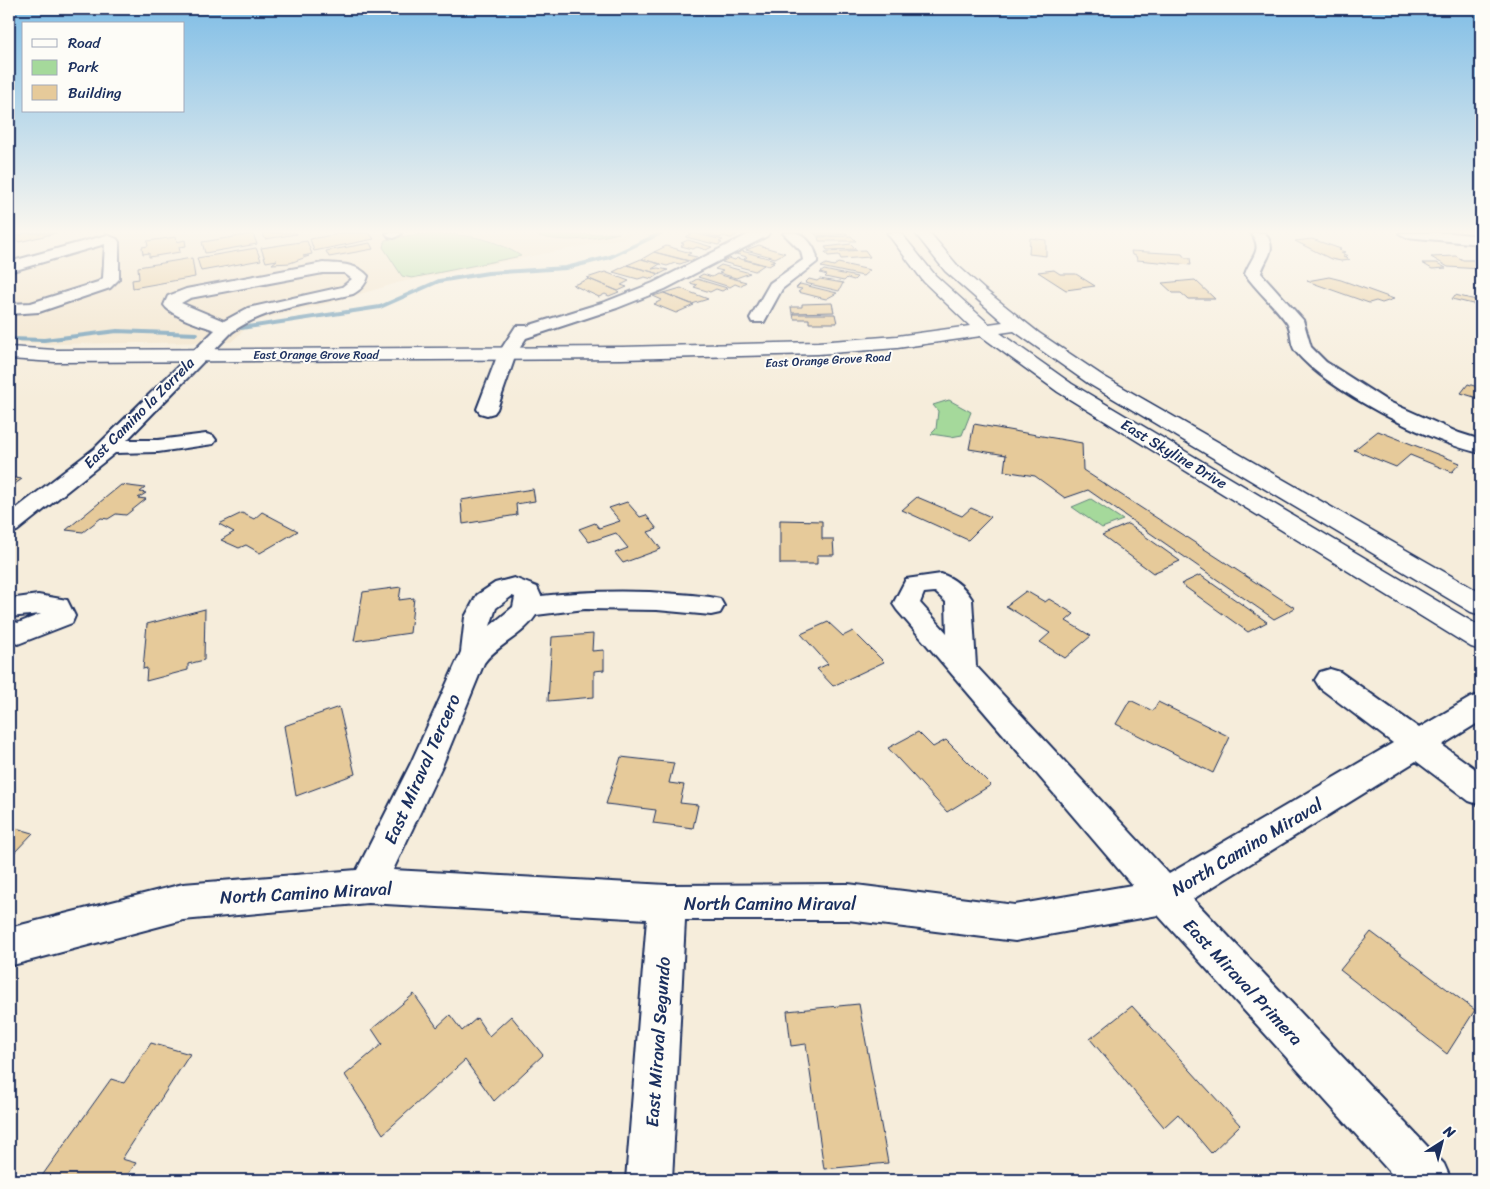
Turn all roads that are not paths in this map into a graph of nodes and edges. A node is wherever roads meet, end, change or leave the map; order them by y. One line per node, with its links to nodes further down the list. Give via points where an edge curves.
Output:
1 (93, 288): 9 (street, via 33,308)
2 (215, 288): 11 (street, East Camino la Zorrela, via 186,294 174,299 172,304)
3 (351, 288): 11 (street, East Camino la Zorrela, via 254,312)
4 (653, 288): 15 (street, via 573,316 549,330 520,334)
5 (775, 288): 10 (street)
6 (940, 288): 13 (main road, East Skyline Drive)
7 (973, 288): 12 (main road, East Skyline Drive)
8 (1266, 288): 22 (street, via 1297,324 1302,348 1319,366 1380,405)
9 (9, 309)
10 (758, 318)
11 (226, 328): 16 (street, East Camino la Zorrela)
12 (1025, 331): 13 (main road, East Orange Grove Road); 24 (main road, East Skyline Drive, via 1096,380)
13 (993, 336): 15 (main road, East Orange Grove Road, via 903,356 818,362 730,364 622,353); 28 (main road, East Skyline Drive, via 1065,388)
14 (9, 354): 16 (main road, East Orange Grove Road)
15 (506, 354): 16 (main road, East Orange Grove Road); 17 (street)
16 (197, 356): 18 (street, East Camino la Zorrela)
17 (488, 409)
18 (138, 418): 20 (street, via 135,430 139,435 155,441); 21 (street, East Camino la Zorrela)
19 (206, 440): 20 (street)
20 (179, 443): 21 (street)
21 (109, 447): 23 (street, East Camino la Zorrela)
22 (1481, 447)
23 (9, 526)
24 (1481, 605)
25 (711, 606): 34 (street, East Miraval Tercero, via 585,600 528,607 528,593 516,587 506,588 489,598 475,630 475,652 427,765)
26 (9, 608): 27 (street, via 58,607 62,616 18,634)
27 (9, 630)
28 (1481, 640)
29 (962, 669): 35 (street, East Miraval Primera)
30 (1330, 680): 32 (street)
31 (1481, 706): 32 (street, North Camino Miraval)
32 (1417, 744): 33 (street); 35 (street, North Camino Miraval)
33 (1481, 791)
34 (368, 886): 36 (street, North Camino Miraval); 37 (street, North Camino Miraval, via 183,902)
35 (1164, 897): 36 (street, North Camino Miraval, via 1015,923 848,902); 39 (street, East Miraval Primera)
36 (667, 903): 38 (street, East Miraval Segundo)
37 (9, 947)
38 (649, 1180)
39 (1428, 1180)

